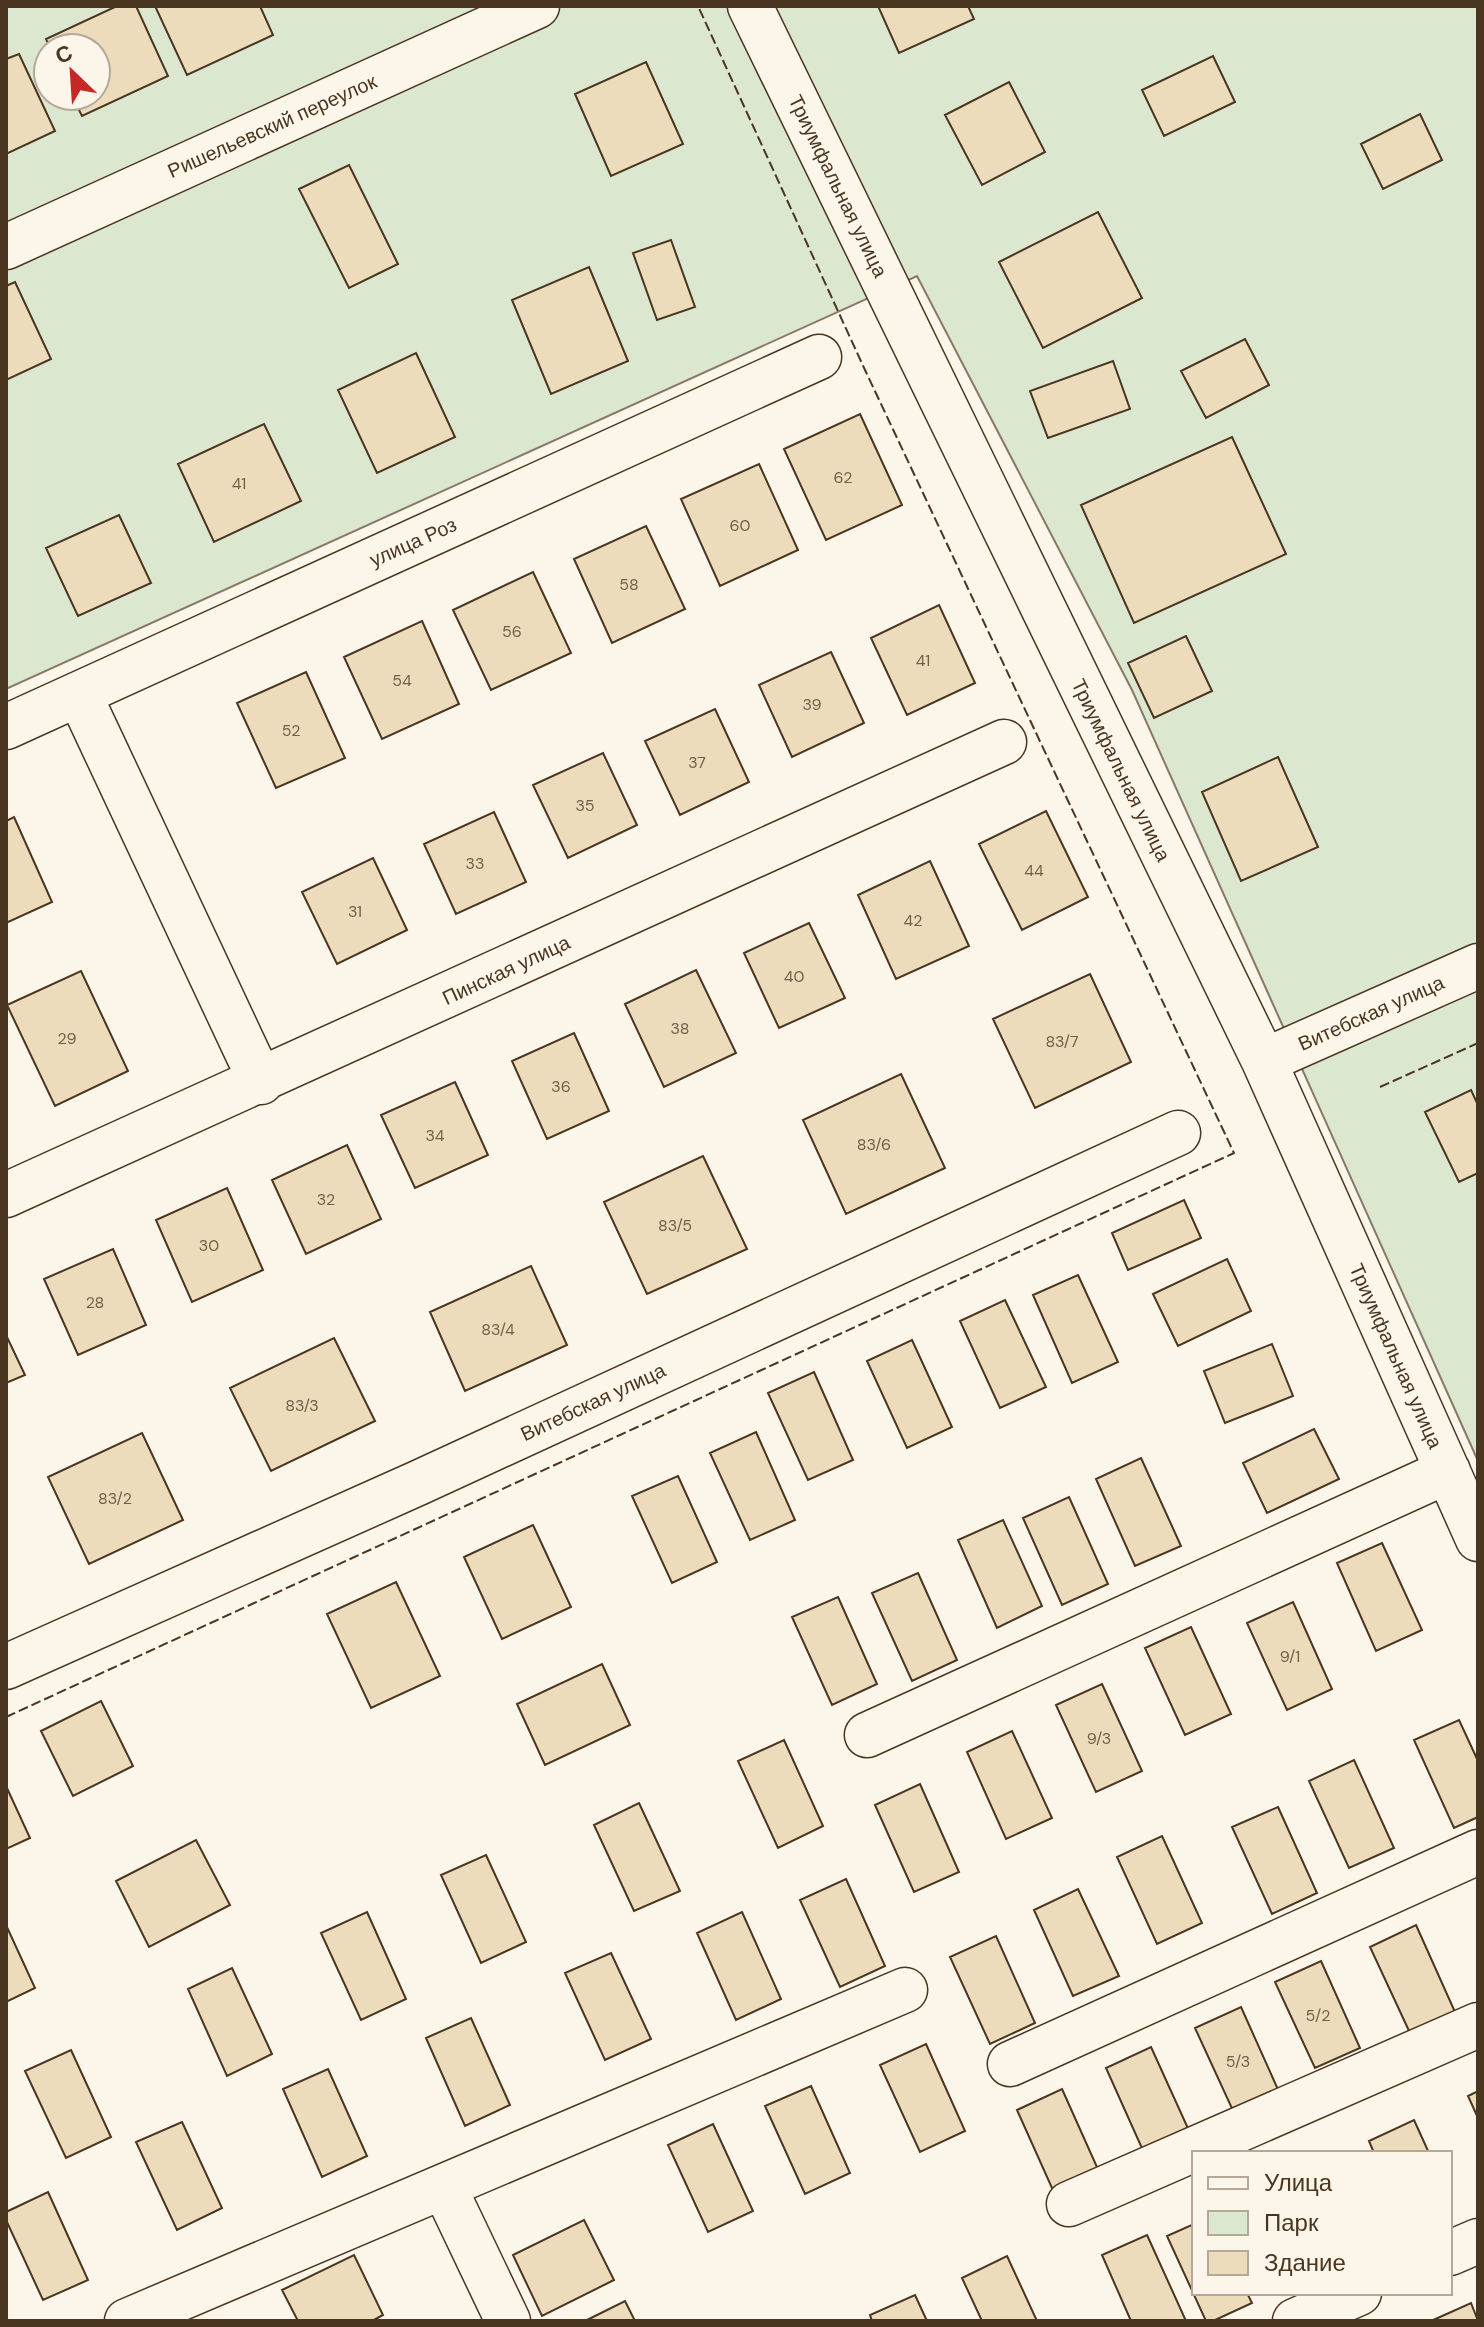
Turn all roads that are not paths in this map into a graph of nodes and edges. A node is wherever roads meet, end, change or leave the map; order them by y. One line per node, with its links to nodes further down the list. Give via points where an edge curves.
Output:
1 (537, 6): 3 (street, Ришельевский переулок)
2 (750, 6): 9 (street, Триумфальная улица)
3 (6, 247)
4 (819, 357): 5 (street, улица Роз)
5 (79, 694): 6 (street, улица Роз); 10 (street)
6 (6, 727)
7 (1004, 742): 10 (street, Пинская улица)
8 (1478, 966): 9 (street, Витебская улица)
9 (1264, 1061): 13 (street, Триумфальная улица)
10 (261, 1082): 12 (street, Пинская улица)
11 (1178, 1133): 15 (street, Витебская улица)
12 (6, 1195)
13 (1448, 1471): 14 (street, Триумфальная улица); 16 (street)
14 (1478, 1539)
15 (6, 1667)
16 (867, 1735)
17 (1478, 1852): 20 (street)
18 (905, 1990): 21 (street)
19 (1478, 2025): 22 (street)
20 (1010, 2064)
21 (445, 2189): 26 (street); 27 (street)
22 (1069, 2204)
23 (1478, 2241): 24 (street)
24 (1452, 2252)
25 (1354, 2295): 28 (street)
26 (127, 2321)
27 (508, 2321)
28 (1295, 2321)

